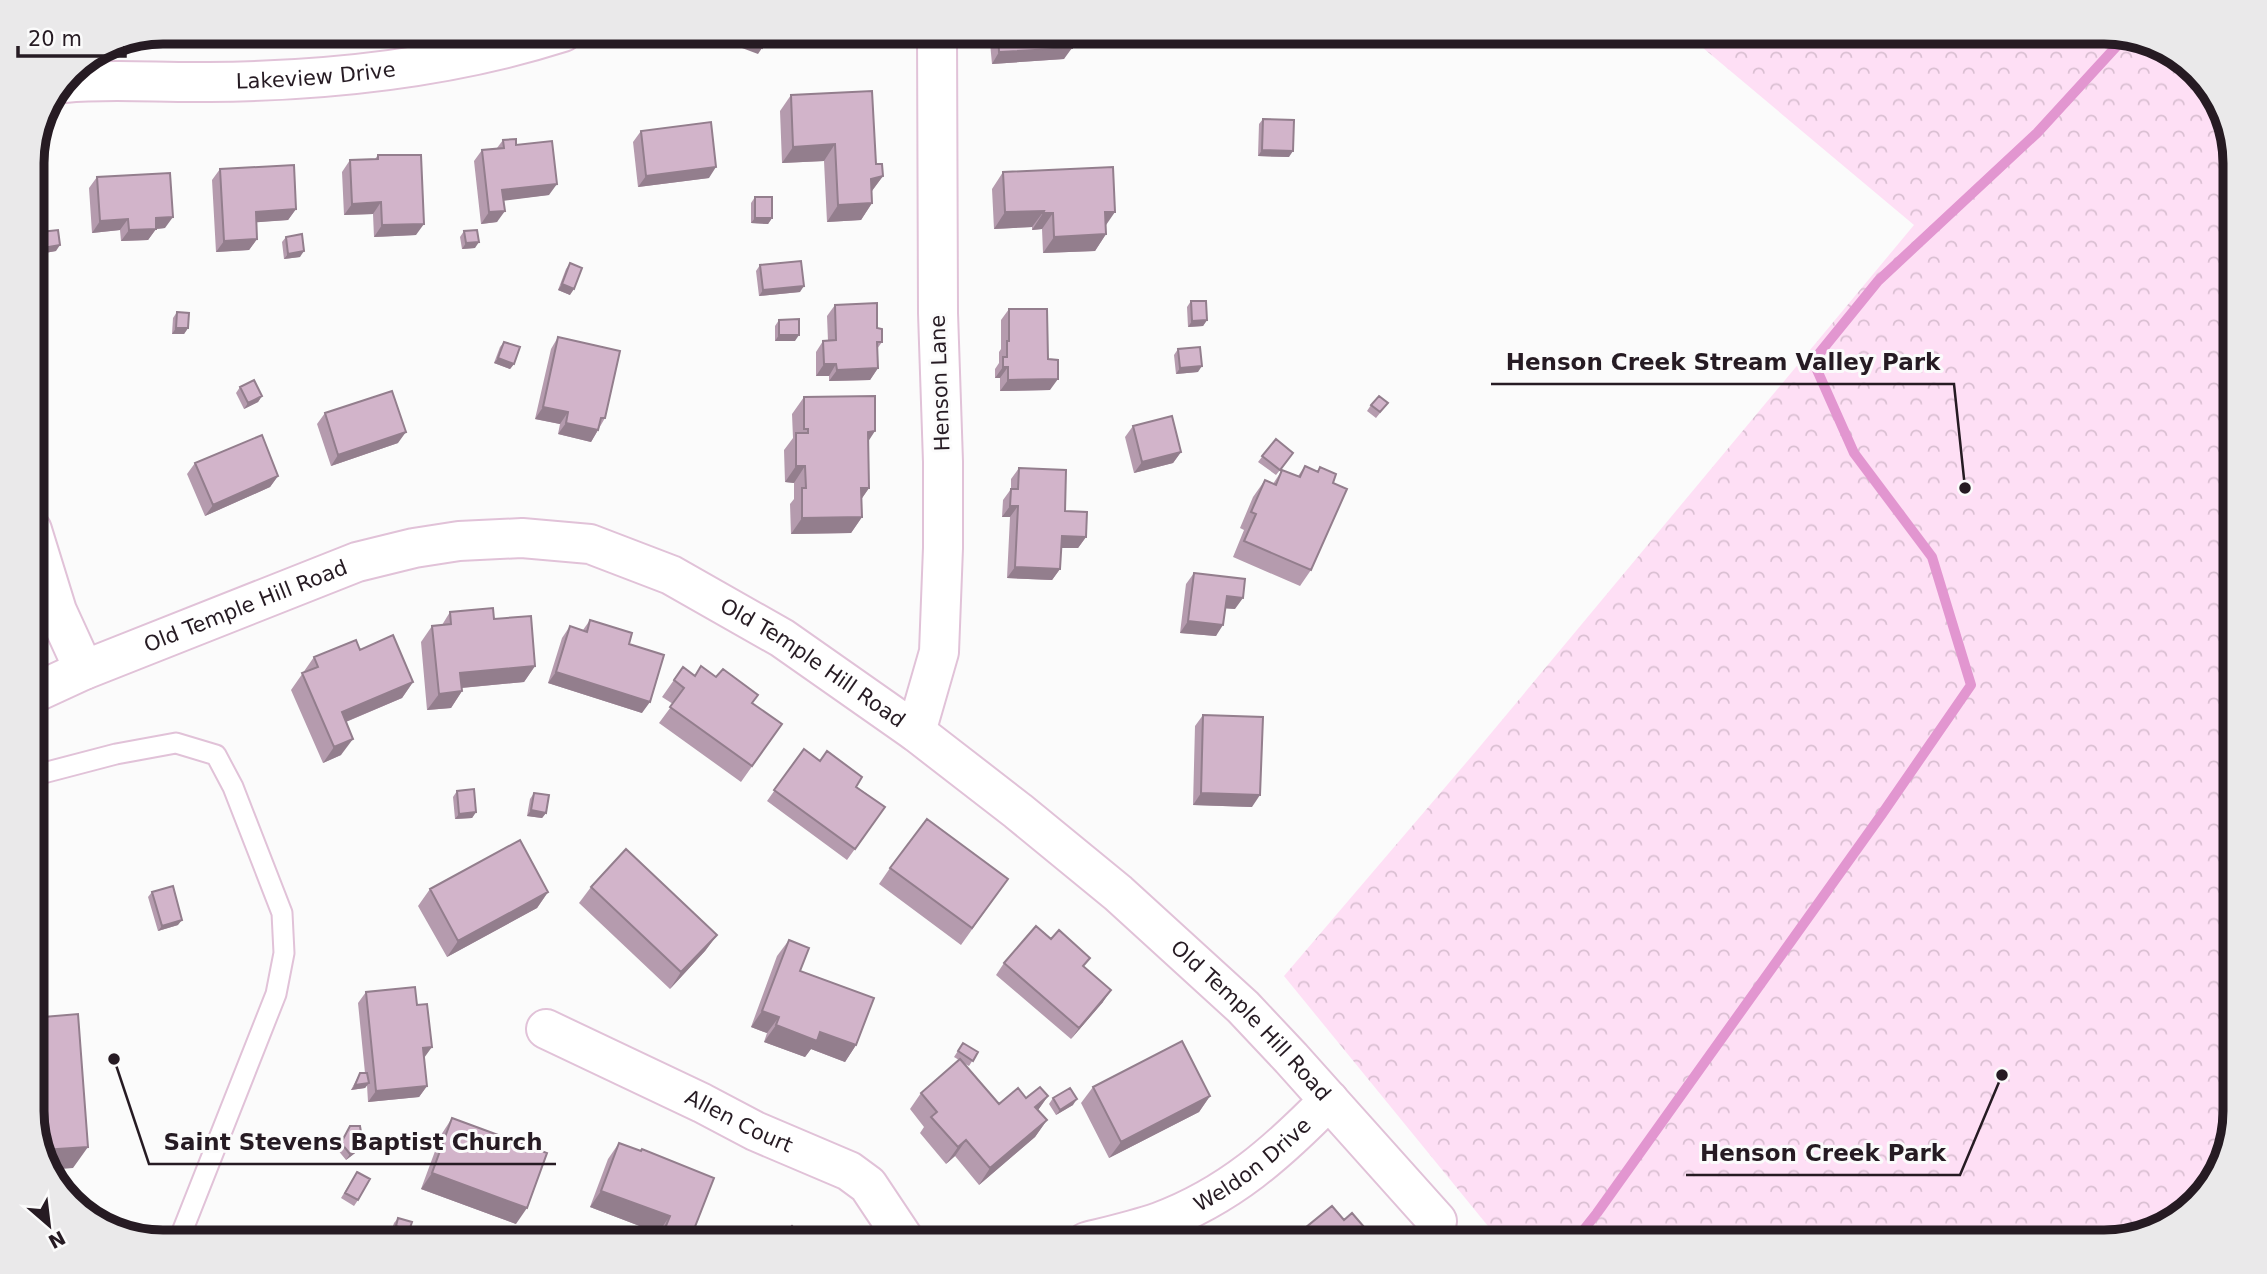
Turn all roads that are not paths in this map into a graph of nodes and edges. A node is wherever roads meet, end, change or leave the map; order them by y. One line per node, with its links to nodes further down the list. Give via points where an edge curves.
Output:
1 (526, 44): 3 (street, Lakeview Drive, via 303,79)
2 (937, 44): 7 (street, Henson Lane, via 943,548 939,652)
3 (75, 83)
4 (44, 569): 5 (street)
5 (84, 670): 6 (street, Old Temple Hill Road); 7 (street, Old Temple Hill Road, via 357,562 458,541 522,538 590,544 671,575 782,638)
6 (44, 688)
7 (916, 732): 10 (street, Old Temple Hill Road, via 1118,893 1243,1007)
8 (44, 773): 12 (lane, via 176,743 216,755 282,913 284,953 276,994)
9 (546, 1029): 13 (street, Allen Court, via 755,1131 849,1171 868,1185)
10 (1329, 1100): 11 (street, Old Temple Hill Road); 14 (street, Weldon Drive, via 1251,1173 1160,1222)
11 (1437, 1222)
12 (183, 1230)
13 (898, 1230)
14 (1130, 1230)

